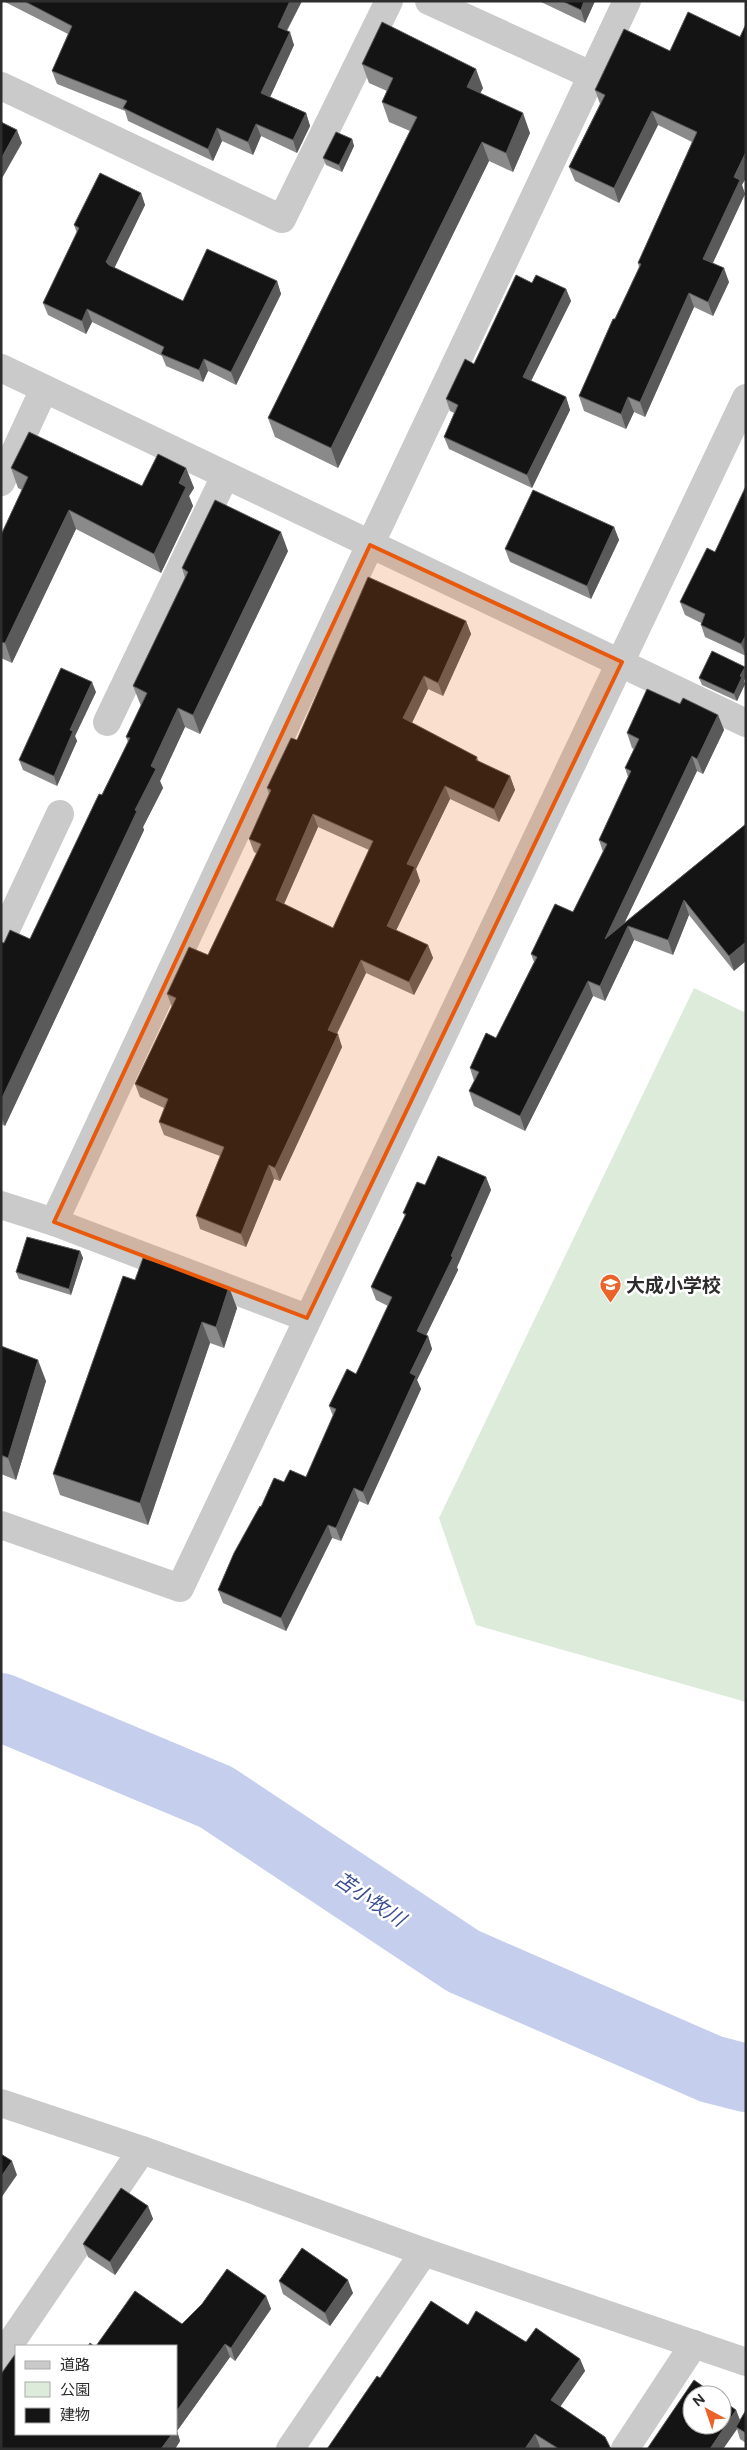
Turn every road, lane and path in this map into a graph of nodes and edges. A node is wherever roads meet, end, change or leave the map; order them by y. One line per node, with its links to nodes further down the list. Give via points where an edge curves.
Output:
1 (389, 1): 5 (street, via 282,219)
2 (429, 1): 4 (street)
3 (627, 1): 4 (street)
4 (591, 75): 11 (street)
5 (1, 86)
6 (1, 368): 7 (street)
7 (44, 388): 9 (street); 10 (street)
8 (746, 398): 12 (street)
9 (225, 476): 11 (street); 13 (street)
10 (1, 482)
11 (370, 545): 12 (street); 18 (street)
12 (622, 662): 14 (street); 19 (street)
13 (107, 722)
14 (746, 723)
15 (60, 814): 16 (street)
16 (1, 940)
17 (1, 1205): 18 (street)
18 (54, 1222): 19 (street)
19 (307, 1318): 20 (street, via 180,1588)
20 (1, 1525)
21 (1, 2103): 22 (street)
22 (142, 2150): 23 (street); 25 (street)
23 (424, 2252): 24 (street); 27 (street)
24 (694, 2344): 26 (street); 28 (street)
25 (1, 2357)
26 (746, 2362)
27 (290, 2449)
28 (625, 2449)

